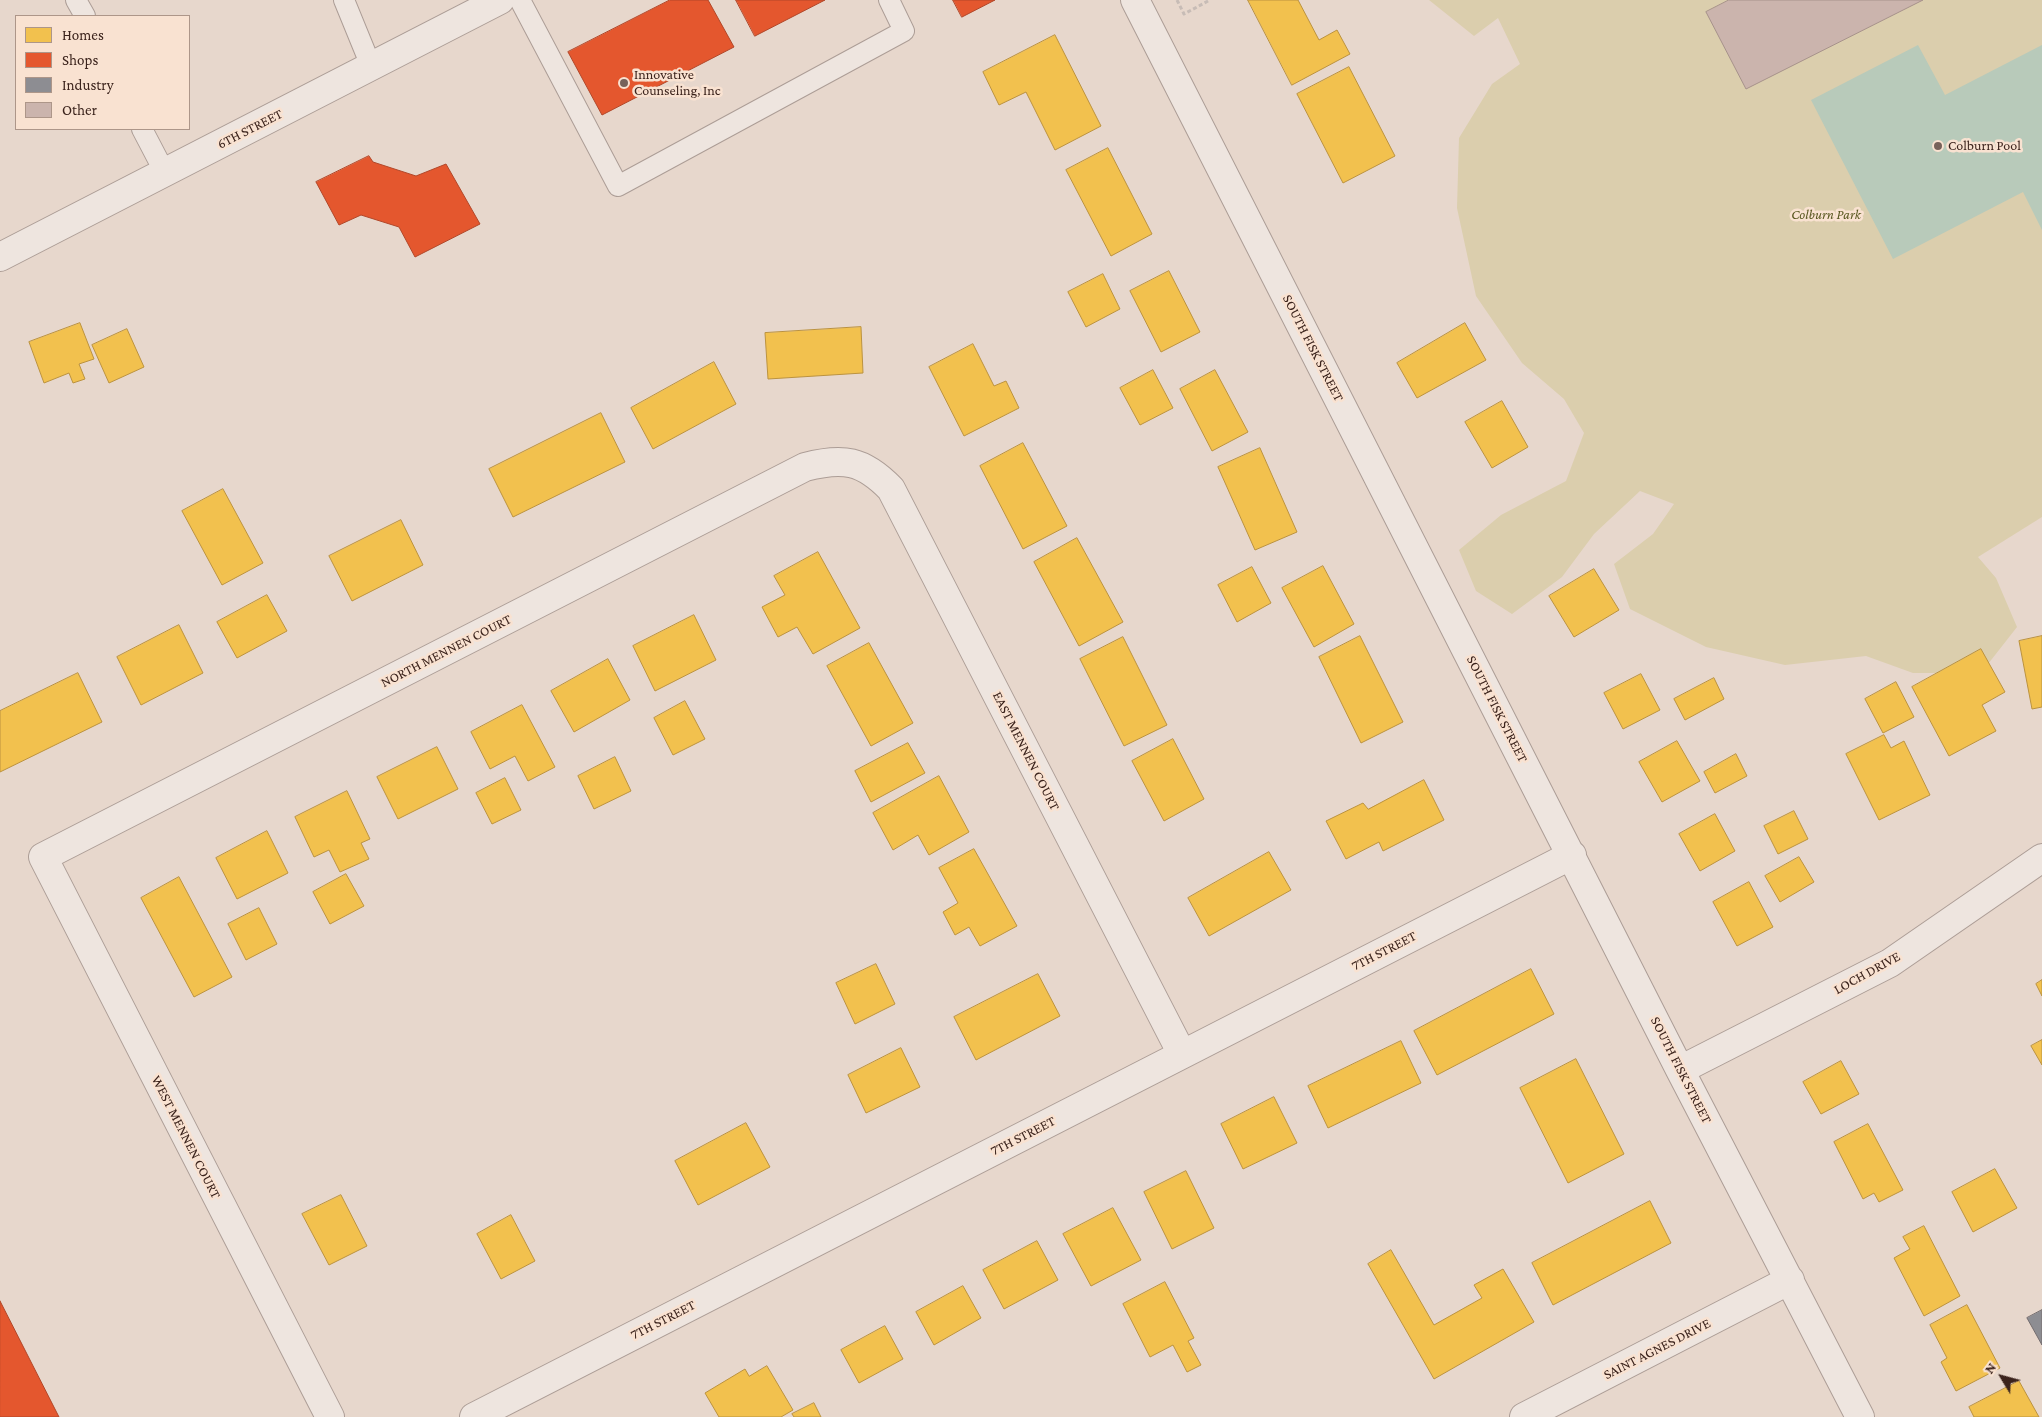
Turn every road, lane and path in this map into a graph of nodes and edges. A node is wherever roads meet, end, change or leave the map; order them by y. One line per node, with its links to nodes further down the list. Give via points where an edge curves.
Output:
1 (76, 0): 9 (lane)
2 (344, 0): 10 (lane)
3 (500, 0): 10 (street, 6TH STREET)
4 (520, 0): 5 (lane, via 618,186 904,32)
5 (889, 0)
6 (1135, 0): 15 (street, SOUTH FISK STREET)
7 (1177, 0): 8 (path, via 1184,14)
8 (1210, 0)
9 (84, 15)
10 (371, 66): 12 (street, 6TH STREET)
11 (143, 130): 12 (lane)
12 (165, 173): 13 (street, 6TH STREET)
13 (0, 257)
14 (854, 463): 16 (street, NORTH MENNEN COURT, via 830,461 806,467); 18 (street, EAST MENNEN COURT, via 878,476 891,489)
15 (1572, 855): 18 (street, 7TH STREET); 19 (street, SOUTH FISK STREET)
16 (43, 857): 21 (street, WEST MENNEN COURT)
17 (2042, 858): 19 (street, LOCH DRIVE, via 1890,963)
18 (1182, 1054): 22 (street, 7TH STREET)
19 (1680, 1070): 20 (street, SOUTH FISK STREET)
20 (1790, 1280): 23 (street, SAINT AGNES DRIVE); 24 (street, SOUTH FISK STREET)
21 (330, 1417)
22 (474, 1417)
23 (1524, 1417)
24 (1860, 1417)

